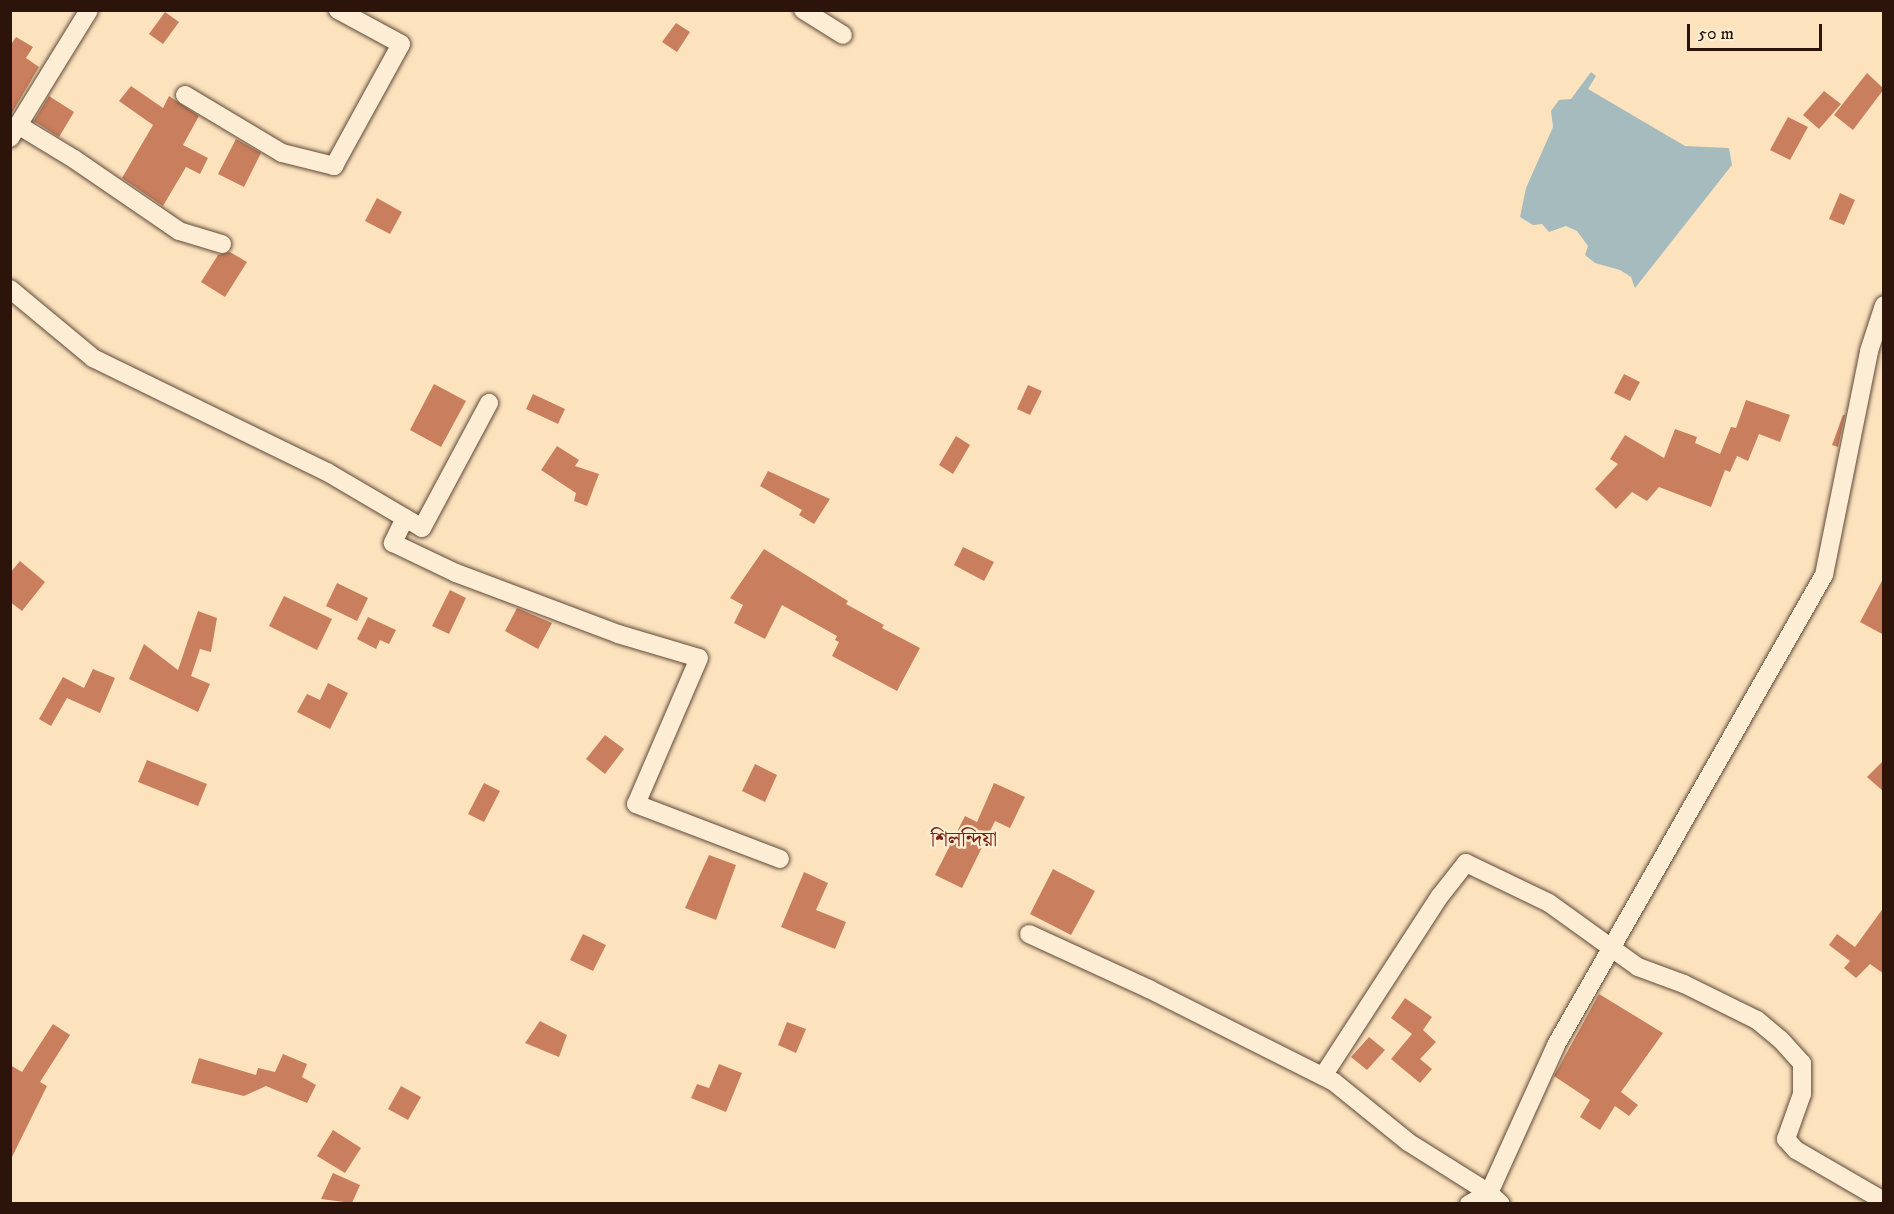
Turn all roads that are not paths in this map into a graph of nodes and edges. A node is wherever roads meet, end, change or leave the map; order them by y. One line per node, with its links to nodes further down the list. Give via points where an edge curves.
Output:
1 (89, 10): 6 (street)
2 (338, 10): 5 (street, via 402,44 334,166 282,153)
3 (803, 10): 4 (street)
4 (843, 35)
5 (184, 95)
6 (14, 131): 7 (street, via 179,231)
7 (222, 244)
8 (10, 289): 11 (street, via 93,358 327,472)
9 (1884, 305): 14 (street, via 1869,351 1824,575)
10 (489, 404): 11 (street, via 422,528)
11 (405, 518): 12 (street, via 393,543 456,573 618,634 699,658 636,804)
12 (780, 859)
13 (1029, 934): 15 (street)
14 (1609, 949): 15 (street, via 1550,903 1466,862); 16 (street, via 1556,1045); 17 (street, via 1638,967 1684,984 1757,1020 1781,1040 1802,1063 1802,1094 1786,1139 1796,1150)
15 (1323, 1076): 16 (street, via 1408,1142)
16 (1495, 1198): 18 (street)
17 (1884, 1202)
18 (1469, 1203)

